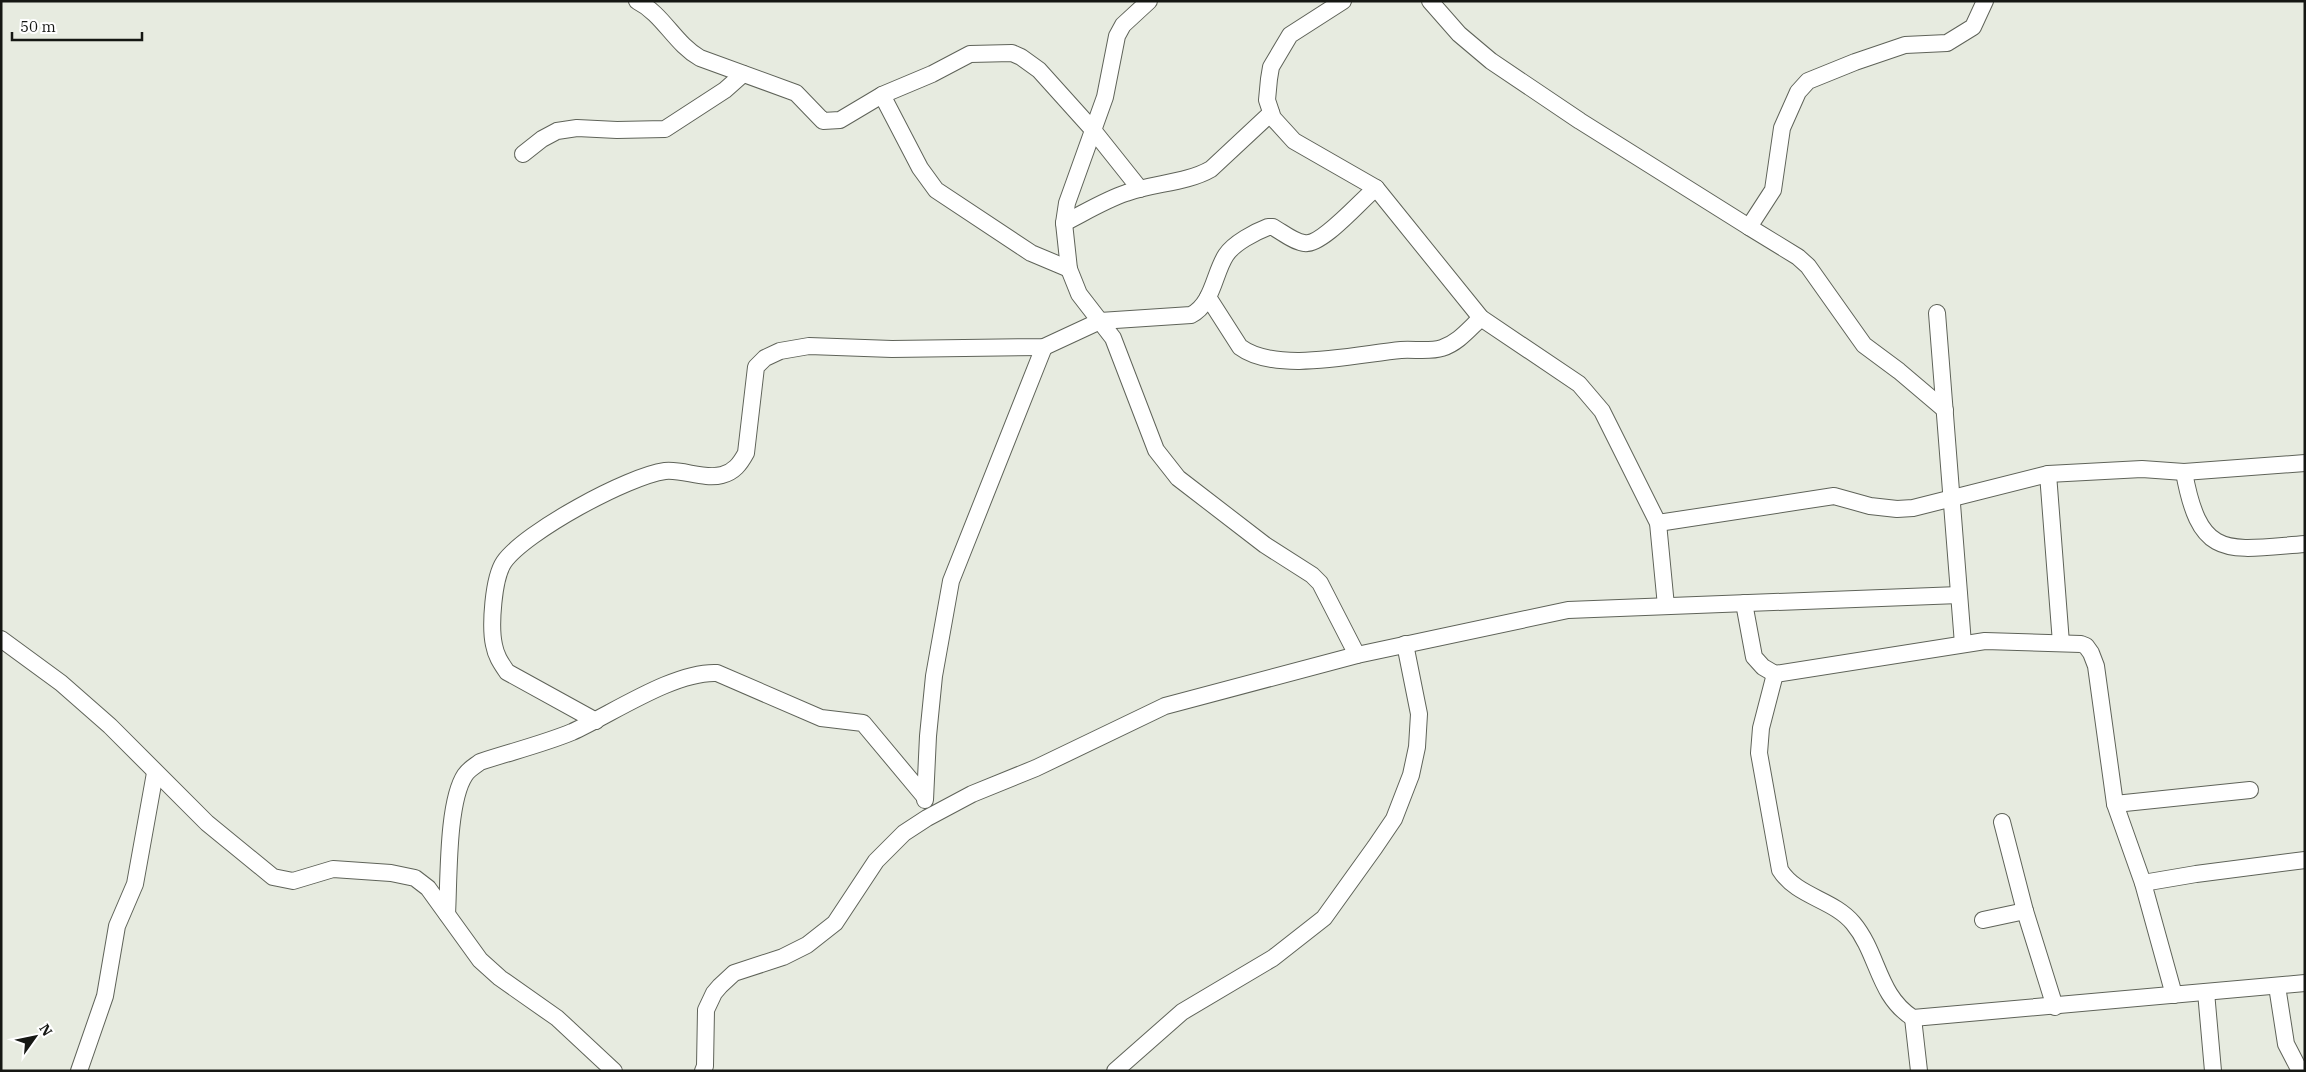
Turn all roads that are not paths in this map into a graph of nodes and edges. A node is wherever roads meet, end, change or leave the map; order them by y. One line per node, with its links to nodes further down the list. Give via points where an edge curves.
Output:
1 (637, 1): 6 (street, via 655,14 690,52)
2 (1149, 1): 9 (street, via 1116,36 1105,96)
3 (1344, 1): 8 (street, via 1290,35 1284,43 1269,78 1267,100)
4 (1430, 1): 14 (street, via 1459,34 1491,61)
5 (1985, 1): 14 (street, via 1974,27 1947,43 1905,45 1808,81 1795,98 1782,128 1773,190)
6 (743, 74): 7 (street, via 796,93 823,121 840,120); 10 (street, via 725,90 665,129 577,128 557,131)
7 (882, 94): 9 (street, via 970,54 1012,53 1039,70); 15 (street, via 920,168 936,190 1031,253)
8 (1271, 112): 11 (street, via 1294,141); 12 (street, via 1211,169 1199,176)
9 (1093, 130): 12 (street); 13 (street, via 1067,204)
10 (523, 154)
11 (1376, 188): 16 (street, via 1320,239 1307,244 1273,228 1250,236 1227,254); 18 (street)
12 (1140, 189): 13 (street)
13 (1064, 223): 15 (street)
14 (1749, 227): 21 (street, via 1808,266 1864,345)
15 (1069, 269): 19 (street, via 1079,294)
16 (1208, 296): 18 (street, via 1246,352 1271,359 1323,360 1402,350 1440,349 1455,343); 19 (street, via 1197,312 1183,316)
17 (1937, 313): 21 (street)
18 (1481, 318): 26 (street, via 1579,384 1602,410)
19 (1100, 321): 20 (street); 35 (street, via 1113,338 1156,450 1166,465 1178,478 1265,545 1312,575 1320,584)
20 (1044, 347): 37 (street, via 809,346 780,351 756,367 748,444 740,464 732,470 715,477 665,471 635,479 594,498 526,540 504,562 499,574 493,629 498,660 507,672); 40 (street, via 951,581 934,676)
21 (1944, 410): 25 (street)
22 (2305, 463): 23 (street)
23 (2184, 472): 24 (street, via 2142,469); 27 (street, via 2190,505 2203,531 2214,541 2222,545 2253,548)
24 (2048, 474): 25 (street); 32 (street)
25 (1951, 497): 26 (street, via 1897,509 1870,506 1834,496); 28 (street)
26 (1658, 523): 30 (street)
27 (2305, 544)
28 (1959, 595): 29 (street); 34 (street)
29 (1744, 603): 30 (street); 36 (street, via 1754,657)
30 (1666, 606): 33 (street, via 1568,610)
31 (1, 639): 38 (street, via 61,683)
32 (2061, 643): 34 (street, via 1985,641); 41 (street, via 2086,646 2096,666)
33 (1405, 644): 35 (street); 58 (street, via 1419,714 1411,775 1394,820 1324,918 1274,958 1182,1012)
34 (1962, 644): 36 (street)
35 (1357, 655): 42 (street, via 1165,706 1036,768 972,794)
36 (1775, 674): 54 (street, via 1761,728 1759,753 1780,870 1798,888 1844,914 1852,922 1864,937 1890,999)
37 (596, 721): 40 (street, via 674,682 706,672 717,673 821,718 863,723); 47 (street, via 480,762 465,776 453,813)
38 (155, 773): 47 (street, via 207,824 273,876 292,881 333,869 399,874 415,878 428,888); 55 (street, via 135,884 117,926 105,996)
39 (2250, 790): 41 (street)
40 (924, 796): 42 (street)
41 (2115, 804): 45 (street)
42 (928, 818): 57 (street, via 904,834 876,861 835,924 807,945 783,957 734,973 720,986 706,1010 706,1066)
43 (2002, 822): 46 (street)
44 (2305, 860): 45 (street)
45 (2143, 883): 52 (street)
46 (2025, 911): 48 (street); 53 (street)
47 (447, 914): 56 (street, via 480,960 557,1018)
48 (1983, 920)
49 (2305, 983): 50 (street)
50 (2277, 986): 51 (street); 61 (street, via 2286,1044)
51 (2206, 992): 52 (street); 60 (street)
52 (2174, 995): 53 (street)
53 (2056, 1007): 54 (street)
54 (1913, 1018): 59 (street)
55 (78, 1071)
56 (614, 1071)
57 (703, 1071)
58 (1115, 1071)
59 (1919, 1071)
60 (2213, 1071)
61 (2300, 1071)

